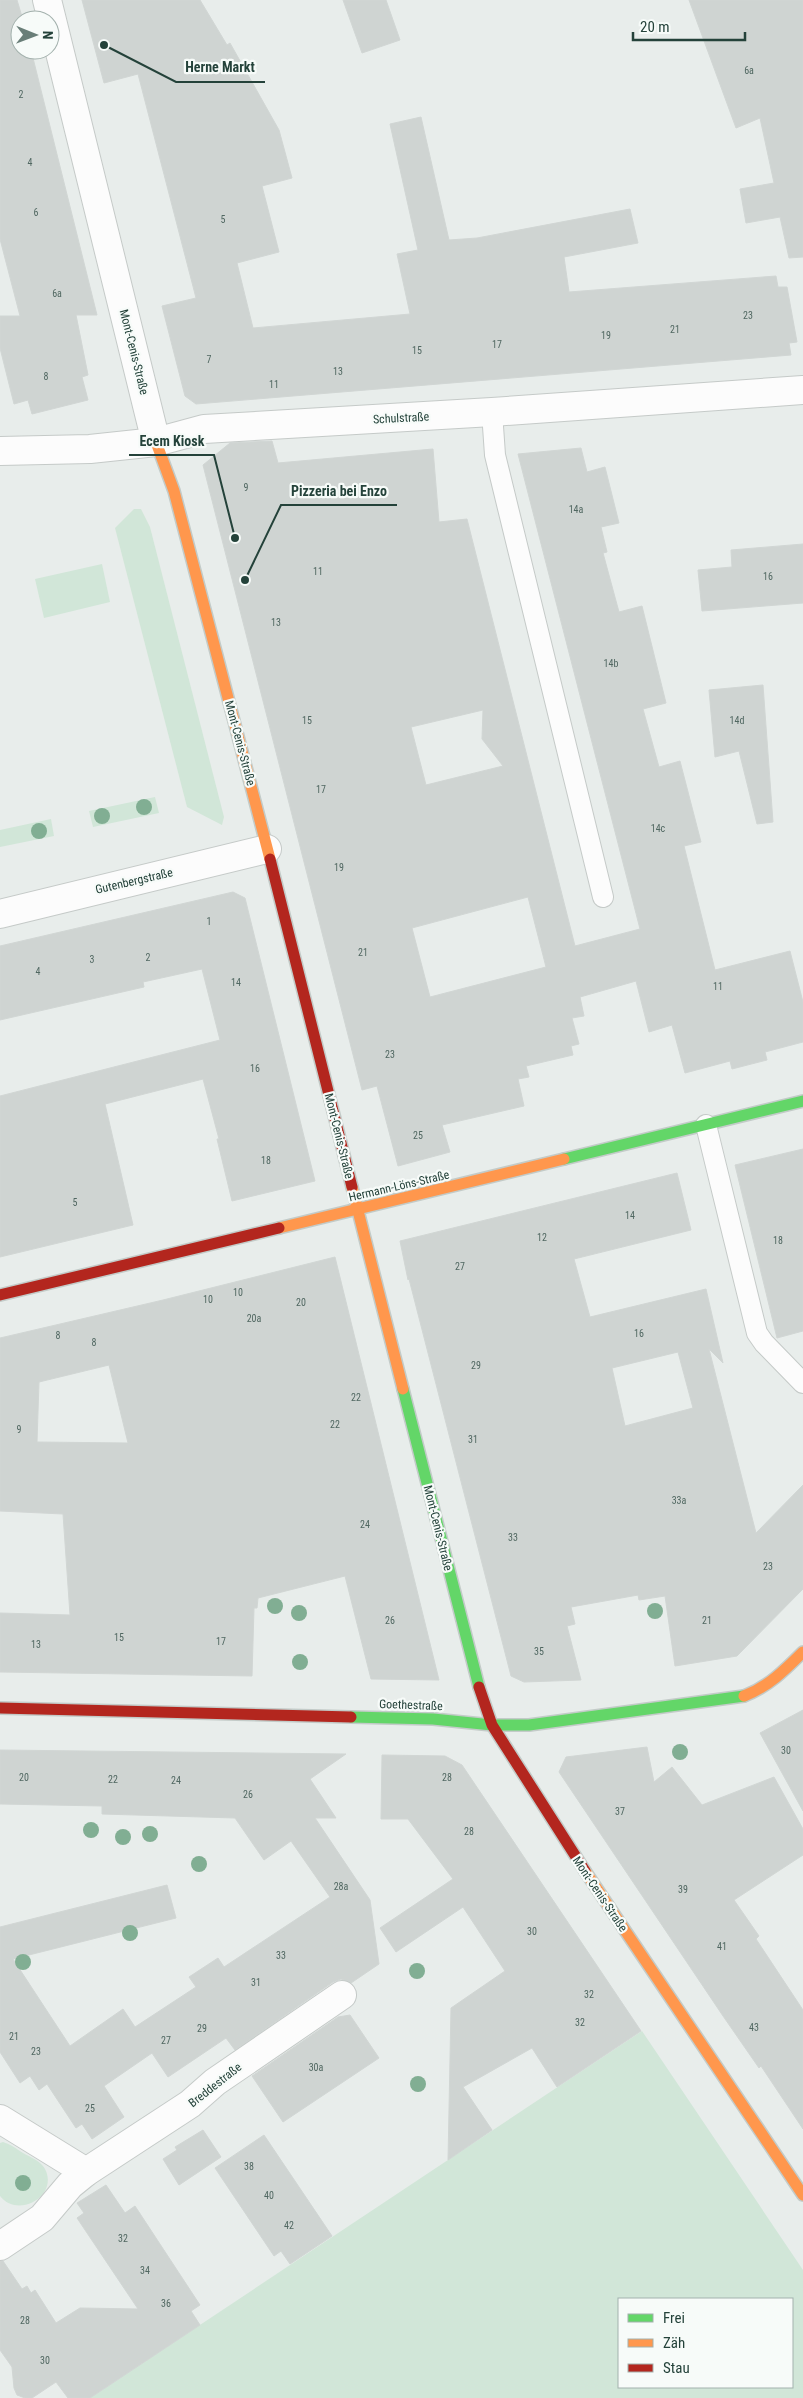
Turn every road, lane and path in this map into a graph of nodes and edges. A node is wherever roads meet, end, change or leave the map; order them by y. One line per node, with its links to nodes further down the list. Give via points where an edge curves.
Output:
1 (47, 0): 4 (street, Mont-Cenis-Straße)
2 (803, 390): 3 (street, Schulstraße)
3 (492, 412): 4 (street, Schulstraße, via 204,429); 7 (lane, via 495,454)
4 (156, 442): 5 (street, Schulstraße, via 90,449); 6 (street, Mont-Cenis-Straße, via 174,492)
5 (0, 451)
6 (268, 849): 8 (street, Gutenbergstraße); 11 (street, Mont-Cenis-Straße)
7 (603, 897)
8 (0, 914)
9 (803, 1101): 10 (street, Hermann-Löns-Straße)
10 (706, 1125): 11 (street, Hermann-Löns-Straße); 13 (lane, via 757,1333)
11 (358, 1210): 12 (street, Hermann-Löns-Straße); 16 (street, Mont-Cenis-Straße, via 476,1678)
12 (0, 1295)
13 (803, 1383)
14 (803, 1652): 16 (street, Goethestraße, via 773,1682 742,1696 549,1724)
15 (0, 1708): 16 (street, Goethestraße, via 433,1719)
16 (492, 1725): 20 (street, Mont-Cenis-Straße, via 553,1824)
17 (342, 1995): 19 (street, Breddestraße, via 215,2082 190,2104)
18 (0, 2119): 19 (street)
19 (86, 2172): 21 (street, Breddestraße, via 70,2185 42,2218)
20 (803, 2195)
21 (0, 2246)

